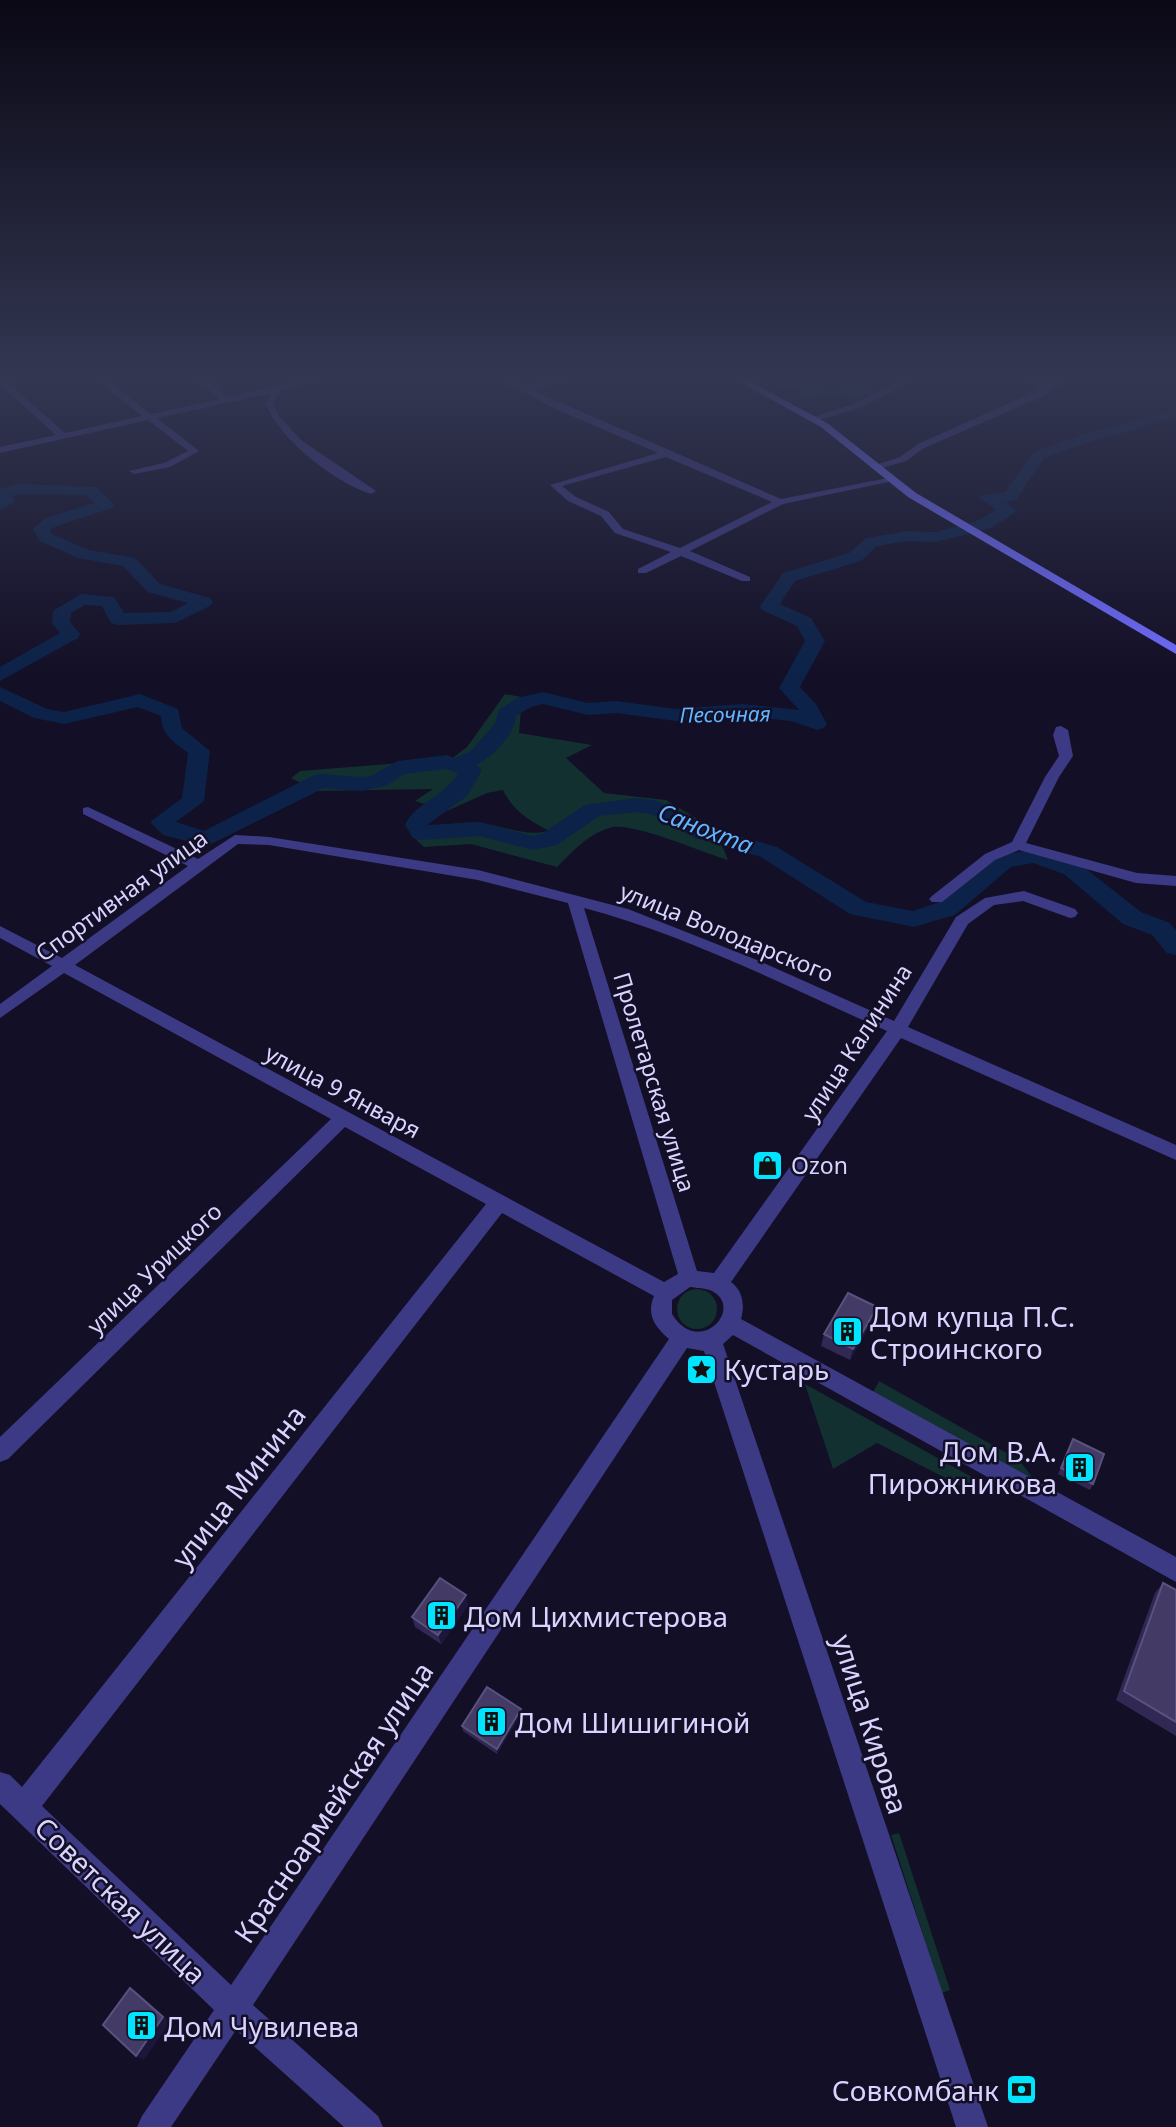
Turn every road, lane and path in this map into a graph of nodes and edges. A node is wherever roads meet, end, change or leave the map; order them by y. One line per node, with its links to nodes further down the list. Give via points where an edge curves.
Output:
1 (341, 475): 6 (street)
2 (589, 475): 8 (street, via 555,485 572,499 605,514 619,531)
3 (719, 475): 7 (street)
4 (886, 475): 5 (street)
5 (893, 480): 7 (street); 11 (street)
6 (371, 491)
7 (780, 502): 8 (street)
8 (682, 552): 9 (street); 10 (street)
9 (642, 570)
10 (746, 579)
11 (1176, 650)
12 (1061, 730): 15 (street, via 1066,755)
13 (88, 811): 16 (street)
14 (235, 839): 16 (street, Спортивная улица); 18 (street, улица Володарского, via 478,874)
15 (1018, 845): 17 (street, via 1136,878); 19 (street, via 990,857)
16 (199, 866): 22 (street, Спортивная улица)
17 (1176, 881)
18 (574, 899): 24 (street, улица Володарского, via 623,913 751,964); 28 (street, Пролетарская улица)
19 (937, 899)
20 (1070, 913): 24 (street, улица Калинина, via 1024,896 990,901 962,920)
21 (0, 931): 22 (street, улица 9 Января)
22 (64, 965): 23 (street, Спортивная улица); 25 (street, улица 9 Января)
23 (0, 1012)
24 (897, 1030): 26 (street, улица Володарского); 29 (street, улица Калинина)
25 (342, 1119): 27 (street, улица 9 Января); 33 (street, улица Урицкого)
26 (1176, 1153)
27 (499, 1202): 30 (street, улица 9 Января); 36 (street, улица Минина)
28 (689, 1278): 29 (street); 30 (street)
29 (718, 1284): 31 (street, via 734,1307)
30 (665, 1292): 32 (street, via 660,1302 664,1322)
31 (721, 1332): 32 (street, via 696,1341); 34 (street); 40 (street, улица Кирова)
32 (682, 1338): 37 (street, Красноармейская улица)
33 (0, 1452)
34 (1176, 1570)
35 (0, 1785): 36 (street, Советская улица)
36 (24, 1807): 37 (street, Советская улица)
37 (234, 2008): 38 (street, Красноармейская улица); 39 (street, Советская улица)
38 (153, 2127)
39 (367, 2127)
40 (972, 2127)

